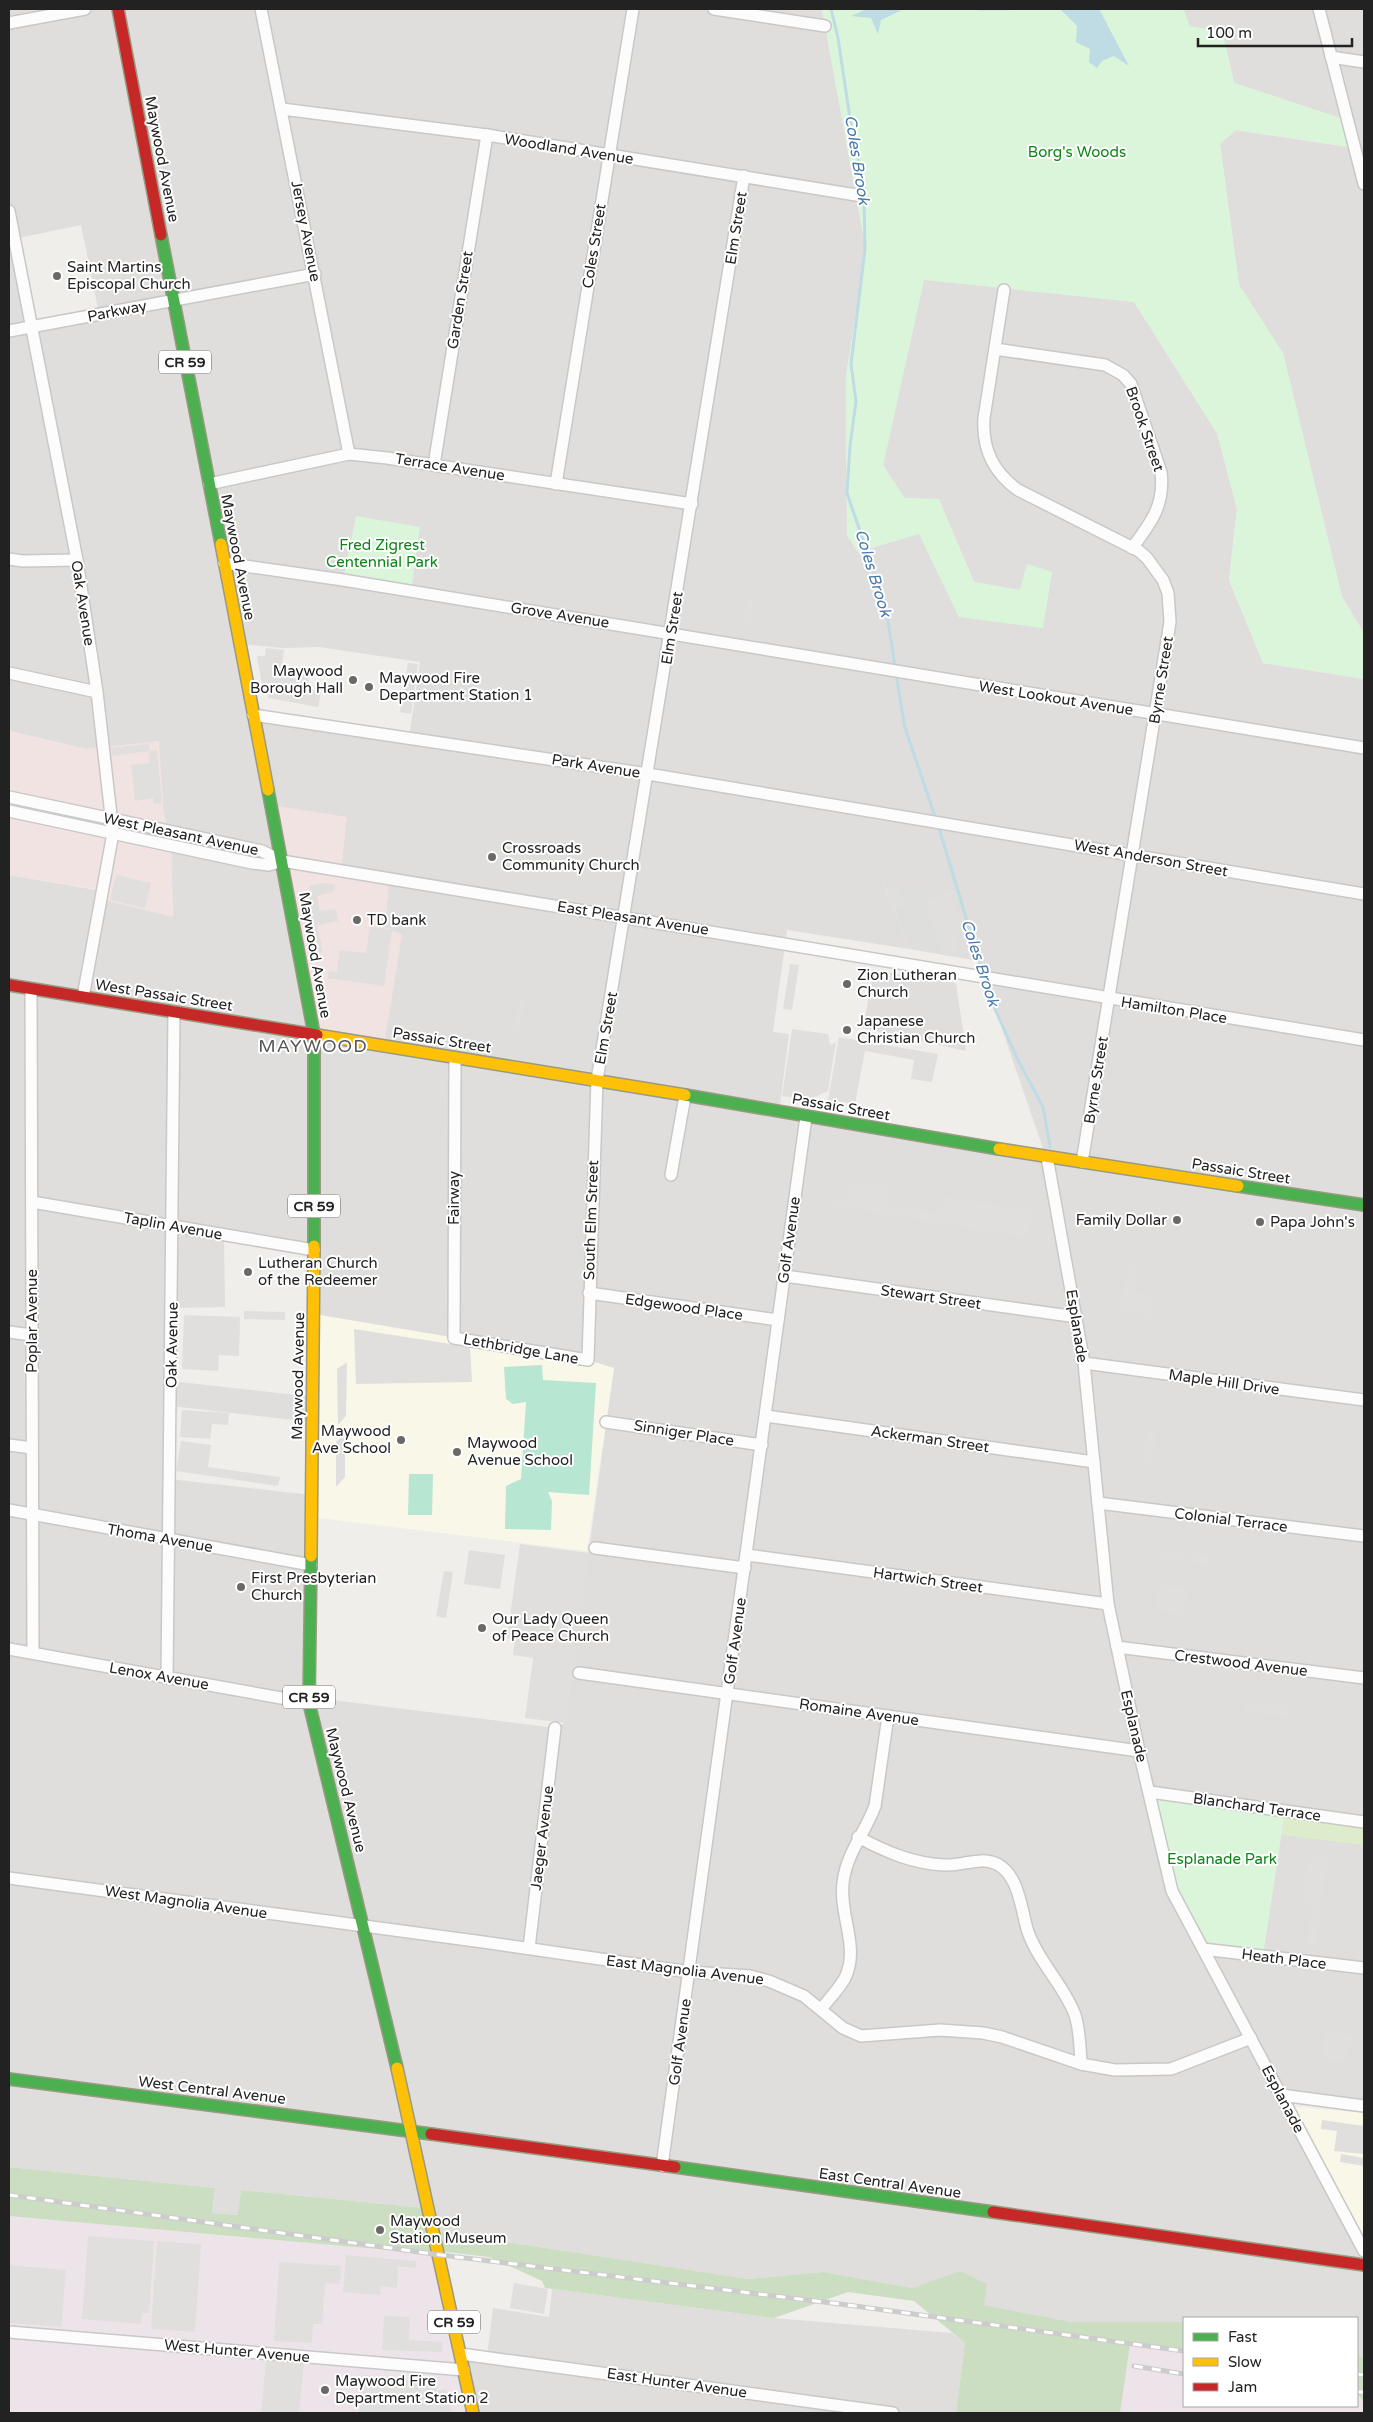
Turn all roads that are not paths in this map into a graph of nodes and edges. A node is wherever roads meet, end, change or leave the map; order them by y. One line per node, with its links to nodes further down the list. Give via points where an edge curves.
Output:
1 (85, 9): 7 (street)
2 (118, 9): 20 (main road, Maywood Avenue / CR 59)
3 (261, 9): 11 (street, Jersey Avenue)
4 (632, 9): 13 (street, Coles Street)
5 (714, 9): 8 (street)
6 (1319, 9): 9 (street)
7 (9, 23)
8 (825, 26)
9 (1331, 57): 10 (street); 15 (street)
10 (1364, 62)
11 (282, 109): 12 (street, Woodland Avenue); 18 (street, Jersey Avenue)
12 (487, 135): 13 (street, Woodland Avenue); 25 (street, Garden Street)
13 (608, 155): 14 (street, Woodland Avenue); 27 (street, Coles Street)
14 (744, 176): 16 (street, Woodland Avenue); 28 (street, Elm Street)
15 (1364, 184)
16 (856, 194)
17 (9, 211): 21 (street, Oak Avenue)
18 (314, 274): 20 (street, Parkway); 24 (street, Jersey Avenue)
19 (1004, 290): 23 (street, Byrne Street)
20 (174, 300): 21 (street, Parkway); 26 (main road, Maywood Avenue / CR 59)
21 (31, 327): 22 (street, Parkway); 31 (street, Oak Avenue)
22 (9, 331)
23 (995, 349): 29 (street, Byrne Street, via 983,432 996,470 1018,490); 29 (street, Brook Street, via 1105,365 1123,375 1131,384 1163,484 1158,510)
24 (349, 454): 25 (street, Terrace Avenue); 26 (street, Terrace Avenue)
25 (434, 465): 27 (street, Terrace Avenue)
26 (209, 484): 32 (main road, Maywood Avenue / CR 59)
27 (556, 484): 28 (street, Terrace Avenue)
28 (692, 504): 33 (street, Elm Street)
29 (1132, 548): 37 (street, Byrne Street, via 1155,567 1163,580 1170,607)
30 (9, 558): 31 (street, via 23,561)
31 (77, 560): 36 (street, Oak Avenue)
32 (224, 563): 33 (street, Grove Avenue); 38 (main road, Maywood Avenue / CR 59)
33 (671, 633): 34 (street, Grove Avenue); 40 (street, Elm Street)
34 (896, 672): 37 (street, West Lookout Avenue)
35 (9, 673): 36 (street)
36 (97, 692): 43 (street, Oak Avenue)
37 (1155, 714): 39 (street, West Lookout Avenue); 46 (street, Byrne Street)
38 (253, 715): 40 (street, Park Avenue); 47 (main road, Maywood Avenue / CR 59)
39 (1364, 748)
40 (648, 774): 44 (street, Park Avenue); 49 (street, Elm Street)
41 (9, 797): 43 (street, West Pleasant Avenue)
42 (9, 811): 45 (street, West Pleasant Avenue)
43 (111, 819): 45 (street, Oak Avenue); 47 (street, West Pleasant Avenue, via 262,851)
44 (937, 822): 46 (street, West Anderson Street)
45 (113, 833): 47 (street, West Pleasant Avenue, via 252,864 269,865); 53 (street, Oak Avenue)
46 (1132, 855): 48 (street, West Anderson Street); 54 (street, Byrne Street)
47 (282, 861): 49 (street, East Pleasant Avenue); 56 (main road, Maywood Avenue / CR 59)
48 (1364, 894)
49 (624, 916): 50 (street, East Pleasant Avenue); 59 (street, Elm Street)
50 (984, 977): 54 (street, Hamilton Place)
51 (9, 985): 52 (main road, West Passaic Street)
52 (32, 989): 53 (main road, West Passaic Street); 65 (street, Poplar Avenue)
53 (83, 997): 55 (main road, West Passaic Street)
54 (1109, 1000): 57 (street, Hamilton Place); 63 (street, Byrne Street)
55 (174, 1012): 56 (main road, West Passaic Street); 67 (street, Oak Avenue)
56 (314, 1034): 58 (main road, Passaic Street); 68 (main road, Maywood Avenue / CR 59)
57 (1364, 1040)
58 (455, 1058): 59 (main road, Passaic Street); 75 (street, Fairway)
59 (597, 1080): 60 (main road, Passaic Street); 70 (street, South Elm Street)
60 (685, 1096): 61 (main road, Passaic Street); 64 (street)
61 (806, 1117): 62 (main road, Passaic Street); 69 (street, Golf Avenue)
62 (1047, 1157): 63 (main road, Passaic Street); 71 (street, Esplanade)
63 (1082, 1162): 66 (main road, Passaic Street)
64 (671, 1175)
65 (32, 1202): 67 (street, Taplin Avenue); 74 (street, Poplar Avenue)
66 (1364, 1205)
67 (173, 1226): 68 (street, Taplin Avenue); 89 (street, Oak Avenue)
68 (314, 1250): 92 (main road, Maywood Avenue / CR 59)
69 (785, 1276): 71 (street, Stewart Street); 72 (street, Golf Avenue)
70 (589, 1293): 72 (street, Edgewood Place); 76 (street, South Elm Street)
71 (1076, 1317): 77 (street, Esplanade)
72 (778, 1320): 79 (street, Golf Avenue)
73 (9, 1332): 74 (street)
74 (32, 1335): 83 (street, Poplar Avenue)
75 (454, 1338): 76 (street, Lethbridge Lane)
76 (588, 1360)
77 (1084, 1363): 78 (street, Maple Hill Drive); 84 (street, Esplanade)
78 (1364, 1400)
79 (766, 1416): 82 (street, Golf Avenue); 84 (street, Ackerman Street)
80 (606, 1422): 82 (street, Sinniger Place)
81 (9, 1444): 83 (street)
82 (762, 1445): 91 (street, Golf Avenue)
83 (32, 1448): 87 (street, Poplar Avenue)
84 (1094, 1462): 85 (street, Esplanade)
85 (1098, 1503): 88 (street, Colonial Terrace); 94 (street, Esplanade)
86 (9, 1510): 87 (street, Thoma Avenue)
87 (32, 1514): 89 (street, Thoma Avenue); 97 (street, Poplar Avenue)
88 (1364, 1536)
89 (169, 1539): 92 (street, Thoma Avenue); 99 (street, Oak Avenue)
90 (595, 1548): 93 (street)
91 (747, 1555): 93 (street, Golf Avenue); 94 (street, Hartwich Street)
92 (311, 1565): 102 (main road, Maywood Avenue / CR 59)
93 (745, 1568): 101 (street, Golf Avenue)
94 (1108, 1604): 95 (street, Esplanade)
95 (1117, 1647): 100 (street, Crestwood Avenue); 105 (street, Esplanade)
96 (9, 1649): 97 (street, Lenox Avenue)
97 (33, 1653): 99 (street, Lenox Avenue)
98 (579, 1673): 101 (street, Romaine Avenue)
99 (167, 1678): 102 (street, Lenox Avenue)
100 (1364, 1678)
101 (728, 1694): 103 (street, Romaine Avenue); 114 (street, Golf Avenue)
102 (309, 1703): 110 (main road, Maywood Avenue / CR 59)
103 (888, 1716): 105 (street, Romaine Avenue); 108 (street, via 875,1806)
104 (555, 1728): 111 (street, Jaeger Avenue)
105 (1139, 1751): 106 (street, Esplanade)
106 (1150, 1792): 107 (street, Blanchard Terrace); 112 (street, Esplanade, via 1172,1891)
107 (1364, 1822)
108 (858, 1837): 115 (street, via 842,1885 843,1909 851,1943 849,1968 844,1980); 117 (street, via 914,1861 947,1866 989,1861 1006,1871 1012,1878 1037,1952 1070,2002 1076,2017)
109 (9, 1878): 110 (street, West Magnolia Avenue)
110 (363, 1925): 111 (street, East Magnolia Avenue); 121 (main road, Maywood Avenue / CR 59)
111 (529, 1948): 114 (street, East Magnolia Avenue)
112 (1203, 1948): 113 (street, Heath Place); 116 (street, Esplanade)
113 (1364, 1968)
114 (690, 1972): 115 (street, East Magnolia Avenue, via 750,1976 769,1981 804,1996); 122 (street, Golf Avenue)
115 (821, 2009): 117 (street, East Magnolia Avenue, via 842,2028 861,2036 940,2030 983,2032)
116 (1251, 2038): 117 (street, East Magnolia Avenue, via 1171,2070 1115,2070); 119 (street, Esplanade)
117 (1081, 2064)
118 (9, 2079): 121 (main road, West Central Avenue)
119 (1281, 2095): 120 (street); 123 (street, Esplanade)
120 (1364, 2106)
121 (412, 2131): 122 (main road, East Central Avenue); 126 (main road, Maywood Avenue / CR 59)
122 (662, 2166): 124 (main road, East Central Avenue)
123 (1364, 2250)
124 (1364, 2265)
125 (9, 2332): 127 (street, West Hunter Avenue)
126 (461, 2354): 127 (main road, Maywood Avenue / CR 59); 129 (street, East Hunter Avenue)
127 (464, 2370): 128 (main road, Maywood Avenue / CR 59)
128 (473, 2413)
129 (892, 2413)

